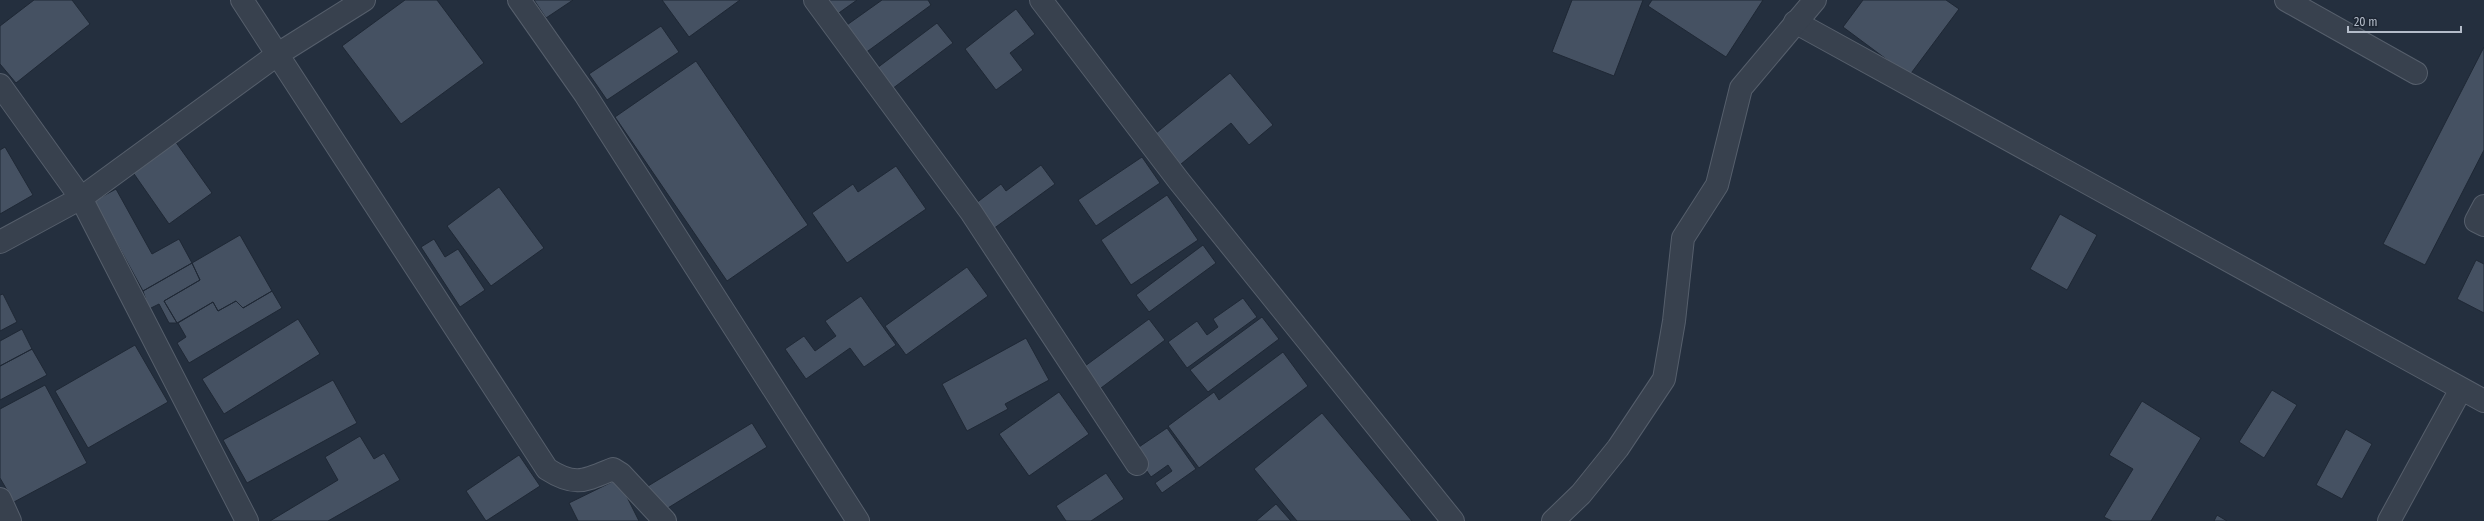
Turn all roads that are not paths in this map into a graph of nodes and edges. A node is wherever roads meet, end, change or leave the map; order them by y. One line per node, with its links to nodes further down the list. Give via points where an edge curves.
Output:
1 (242, 0): 9 (street)
2 (364, 0): 9 (street)
3 (519, 0): 23 (street, via 585,94)
4 (815, 0): 18 (street, via 971,212)
5 (1041, 0): 24 (street, via 1179,181)
6 (1815, 0): 8 (street)
7 (2286, 0): 10 (street)
8 (1795, 22): 16 (street); 25 (street, via 1741,88 1717,185 1682,238 1674,321 1664,379 1614,454 1581,494)
9 (278, 54): 12 (street); 22 (street, via 547,469 565,480 588,479 613,469 621,474)
10 (2416, 73)
11 (0, 85): 12 (street)
12 (81, 198): 15 (street); 21 (street)
13 (2484, 206): 14 (street, via 2476,221)
14 (2484, 225)
15 (0, 242)
16 (2461, 389): 17 (street); 26 (street)
17 (2484, 401)
18 (1137, 464)
19 (0, 499): 20 (street)
20 (10, 521)
21 (247, 521)
22 (665, 521)
23 (858, 521)
24 (1453, 521)
25 (1553, 521)
26 (2389, 521)

